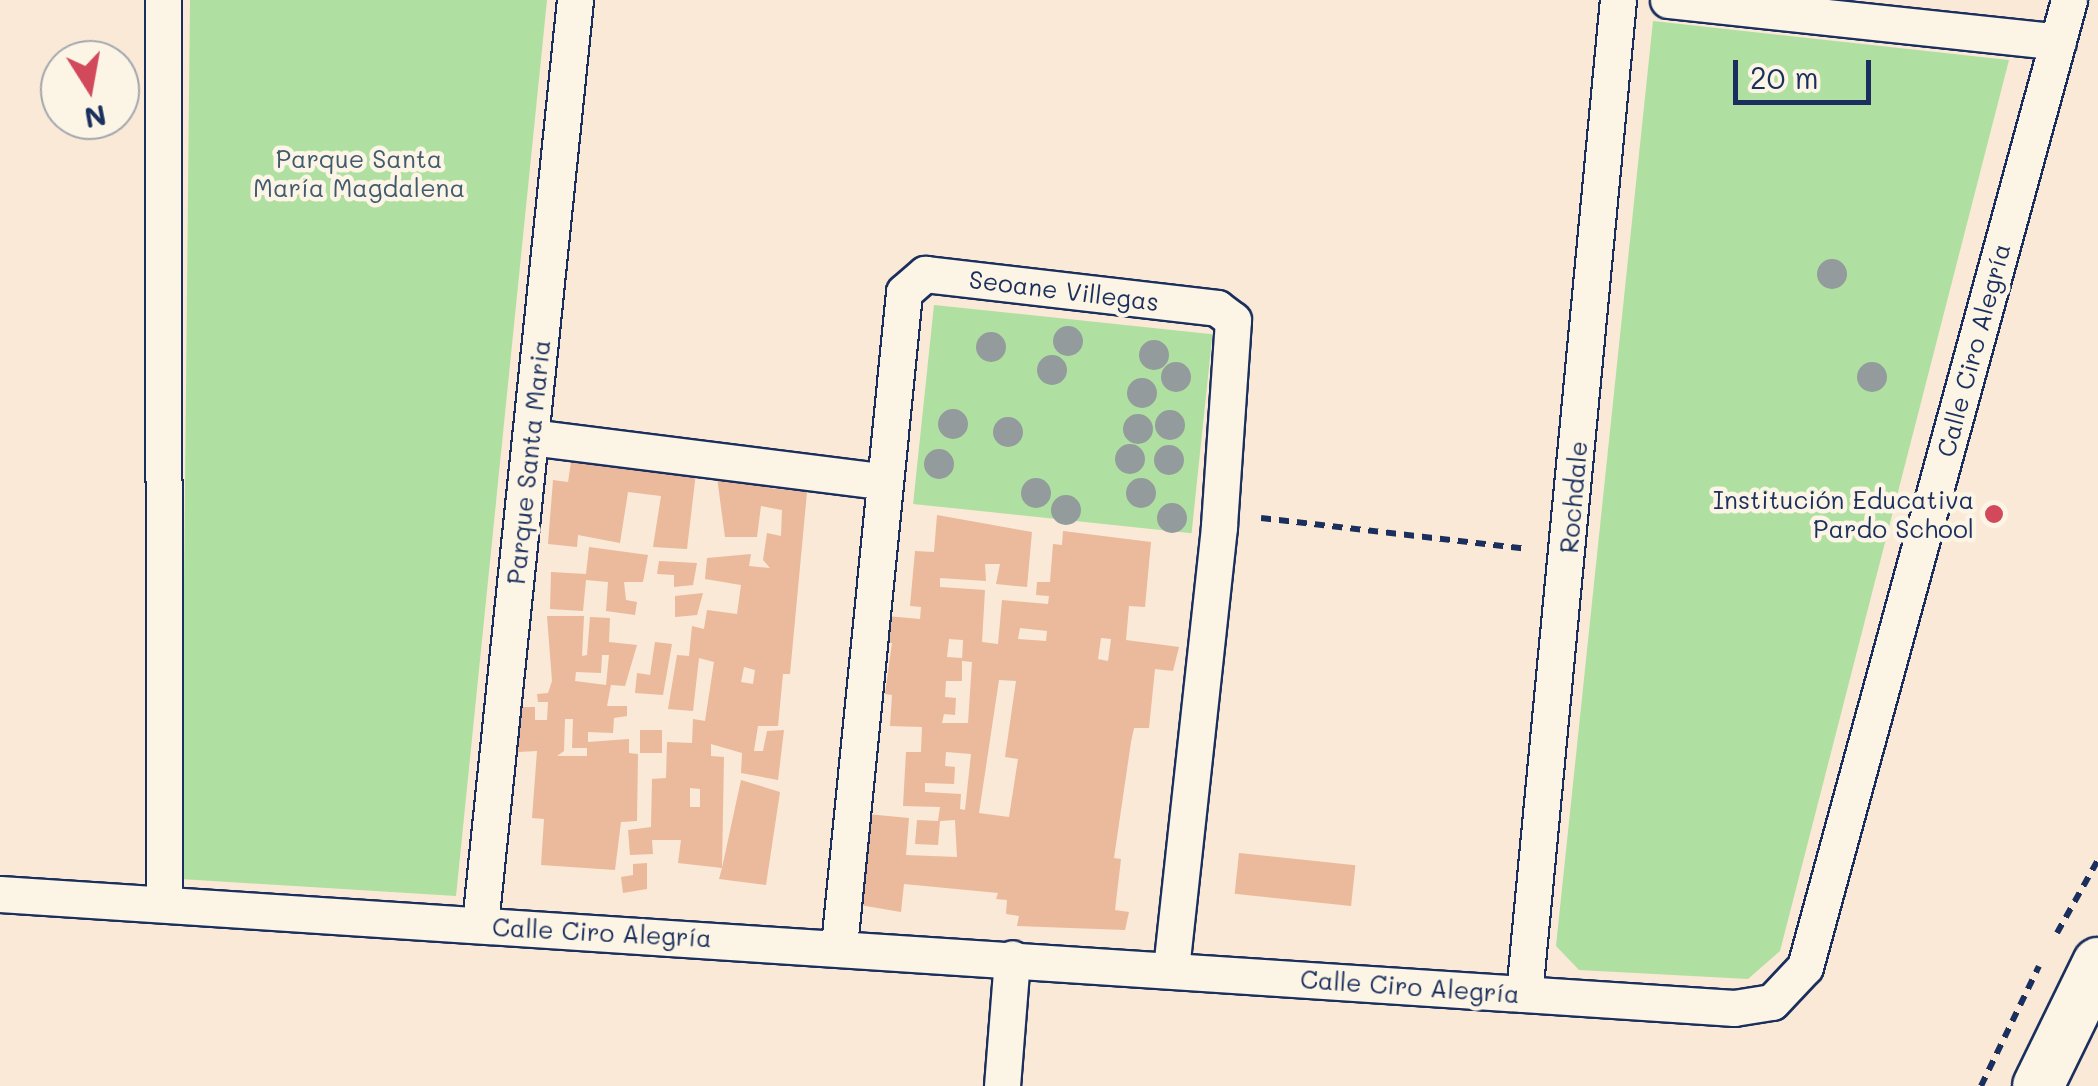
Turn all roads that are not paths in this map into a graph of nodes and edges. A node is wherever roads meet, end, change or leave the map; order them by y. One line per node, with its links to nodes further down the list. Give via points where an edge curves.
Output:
1 (163, 0): 10 (street)
2 (576, 0): 7 (street, Parque Santa Maria)
3 (1618, 0): 16 (street, Rochdale)
4 (1668, 0): 6 (street)
5 (2069, 0): 6 (street, Calle Ciro Alegría)
6 (2058, 42): 16 (street, Calle Ciro Alegría, via 1805,966 1772,1002 1734,1008)
7 (530, 437): 8 (street); 11 (street, Parque Santa Maria)
8 (881, 481): 12 (street, Seoane Villegas); 14 (street, Seoane Villegas, via 904,292 925,274 1216,308 1232,320 1220,514)
9 (0, 894): 10 (street, Calle Ciro Alegría)
10 (164, 904): 11 (street, Calle Ciro Alegría)
11 (480, 924): 12 (street, Calle Ciro Alegría)
12 (839, 946): 13 (street, Calle Ciro Alegría)
13 (1012, 958): 14 (street, Calle Ciro Alegría); 17 (street)
14 (1171, 968): 16 (street, Calle Ciro Alegría)
15 (2090, 993): 18 (street)
16 (1524, 994)
17 (1002, 1086)
18 (2038, 1086)

